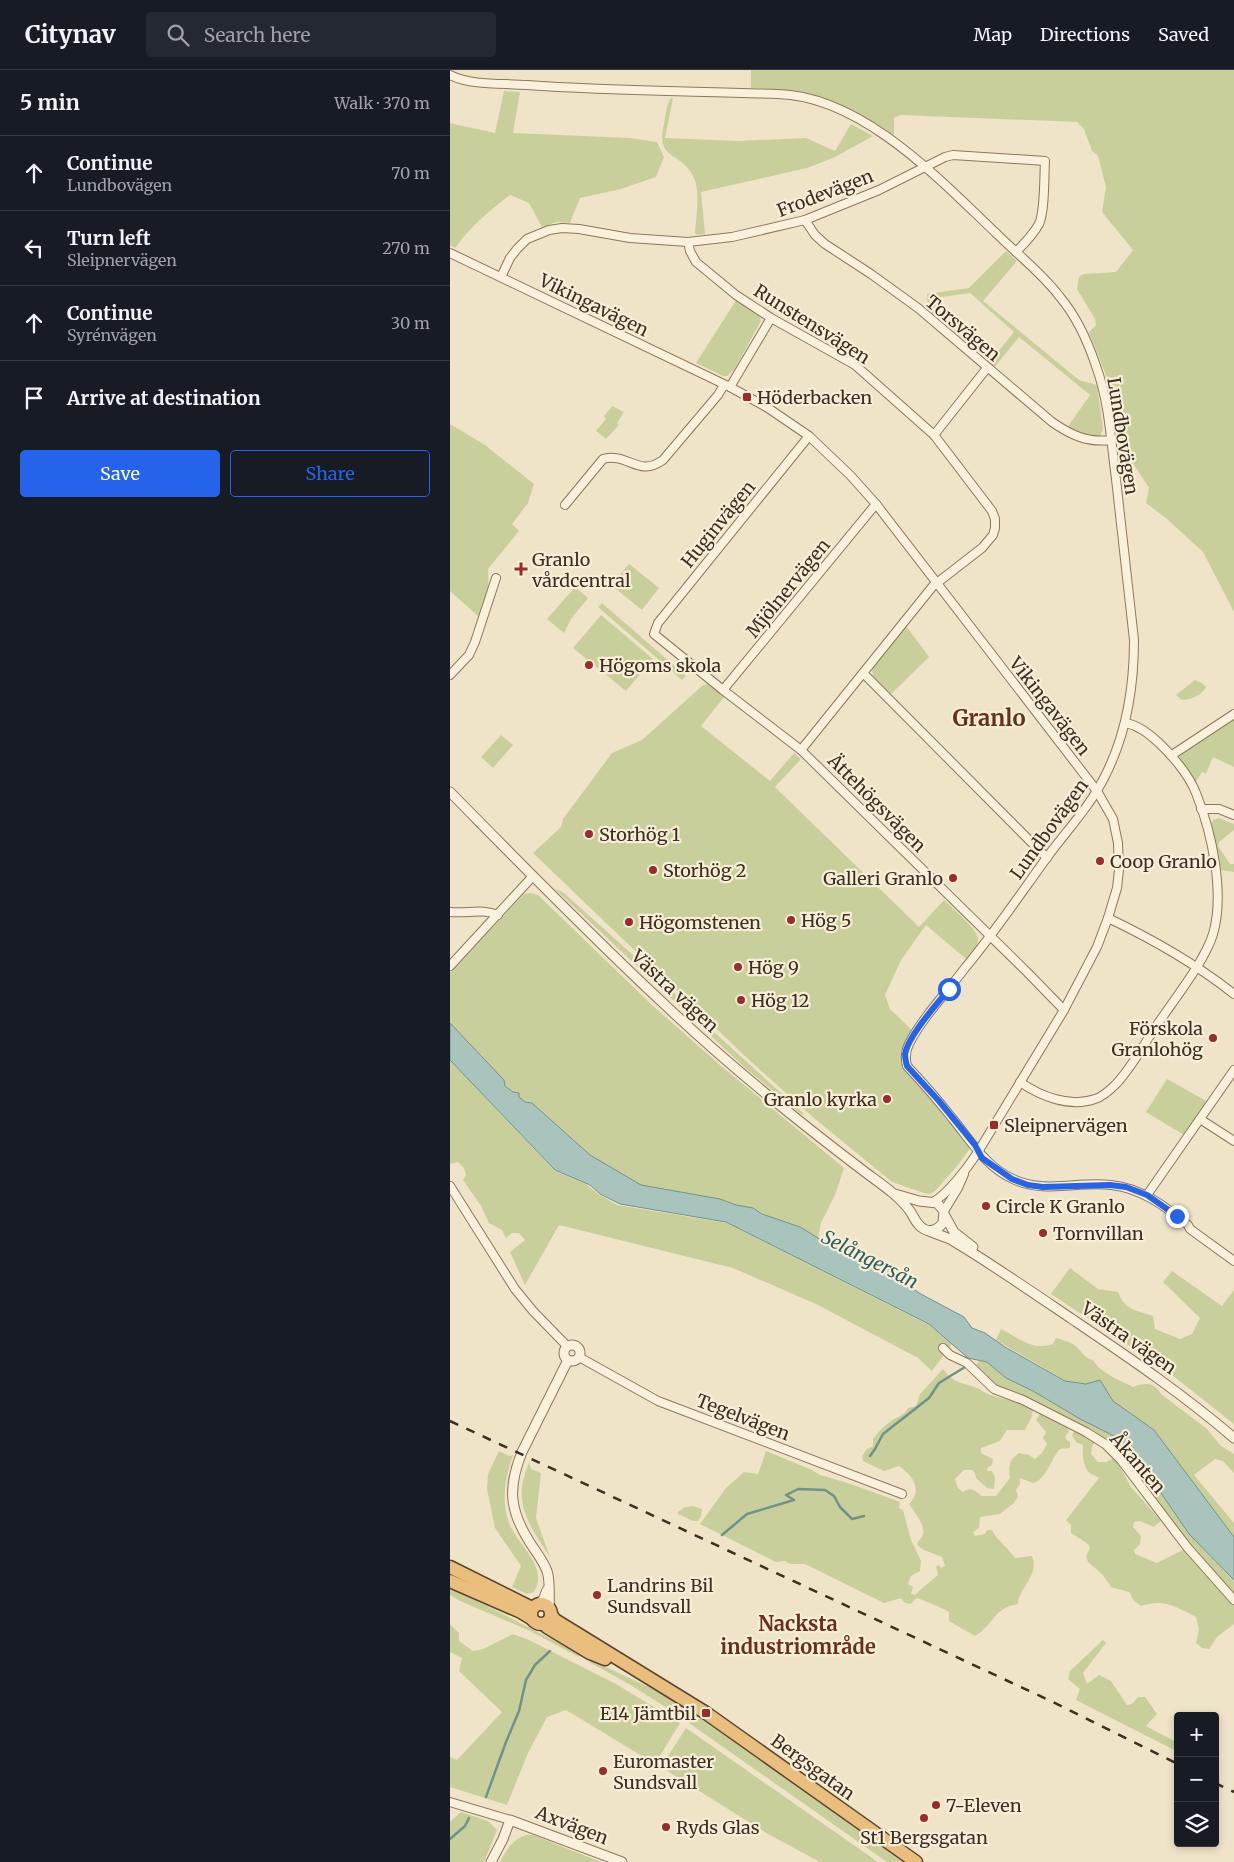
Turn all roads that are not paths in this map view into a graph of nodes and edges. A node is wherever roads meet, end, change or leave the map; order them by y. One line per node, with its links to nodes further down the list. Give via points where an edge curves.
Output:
1 (450, 75): 2 (street, Lundbovägen, via 477,82 807,97 840,110 880,132)
2 (924, 166): 3 (street, Frodevägen, via 878,190); 5 (street, Lundbovägen); 5 (street, Frodevägen, via 953,155 1046,160 1039,223)
3 (806, 220): 4 (street, Frodevägen, via 732,237); 9 (street, Torsvägen, via 825,244 918,308)
4 (688, 242): 7 (street, Frodevägen, via 562,228 549,230 527,239 510,258); 8 (street, Runstensvägen, via 696,262 736,295)
5 (1016, 252): 13 (street, Lundbovägen, via 1061,297 1082,333 1101,380)
6 (450, 253): 7 (street, Vikingavägen)
7 (501, 277): 10 (street, Vikingavägen)
8 (771, 318): 10 (street); 11 (street, Runstensvägen, via 855,365)
9 (987, 368): 11 (street); 13 (street, Torsvägen, via 1066,432 1089,440)
10 (727, 386): 12 (street, Vikingavägen, via 788,420); 15 (street, via 663,460 646,467 616,457 604,459)
11 (934, 435): 17 (street, Runstensvägen, via 995,519 993,535 982,548)
12 (809, 436): 14 (street, Vikingavägen); 18 (street, Huginvägen, via 664,616)
13 (1111, 440): 23 (street, Lundbovägen, via 1134,640)
14 (876, 504): 17 (street, Vikingavägen); 21 (street, Mjölnervägen)
15 (565, 505)
16 (496, 578): 20 (street, via 469,655)
17 (937, 583): 19 (street, Runstensvägen); 26 (street, Vikingavägen)
18 (654, 634): 21 (street, Ättehögsvägen)
19 (863, 673): 24 (street, Runstensvägen); 30 (street)
20 (450, 675)
21 (723, 690): 24 (street, Ättehögsvägen)
22 (1234, 714): 25 (street)
23 (1126, 723): 25 (street, via 1141,728); 26 (street, Lundbovägen)
24 (800, 750): 35 (street, Ättehögsvägen)
25 (1172, 755): 28 (street, via 1196,792)
26 (1097, 791): 30 (street, Lundbovägen); 34 (street, Vikingavägen, via 1113,819 1119,849 1117,888)
27 (450, 792): 31 (street, Västra vägen)
28 (1201, 808): 29 (street, via 1219,809); 37 (street, via 1216,869 1217,905 1213,935)
29 (1234, 815)
30 (1047, 858): 35 (street, Lundbovägen)
31 (533, 876): 33 (street); 47 (street, Västra vägen, via 736,1069)
32 (450, 912): 33 (street, via 458,914 479,910)
33 (498, 915): 36 (street)
34 (1108, 918): 37 (street); 39 (street, Vikingavägen, via 1084,975)
35 (991, 937): 39 (street, Ättehögsvägen); 44 (street, Lundbovägen, via 915,1033 905,1053 907,1066)
36 (450, 966)
37 (1196, 967): 38 (street); 41 (street, via 1134,1061 1117,1083 1100,1097 1083,1102 1050,1098)
38 (1234, 994)
39 (1064, 1010): 41 (street, Vikingavägen)
40 (1234, 1070): 42 (street)
41 (1020, 1082): 44 (street, Vikingavägen)
42 (1200, 1119): 43 (street); 48 (street)
43 (1234, 1141)
44 (978, 1152): 45 (street, Vikingavägen); 48 (street, via 1012,1179 1028,1185 1059,1188 1110,1185)
45 (964, 1172): 49 (street, Vikingavägen, via 940,1198); 50 (street, Vikingavägen)
46 (450, 1186): 55 (street, via 516,1289)
47 (895, 1194): 49 (street, Västra vägen); 51 (street, Västra vägen)
48 (1147, 1195): 53 (street)
49 (930, 1202): 50 (street, via 939,1205); 51 (street, via 917,1210)
50 (944, 1214): 52 (street, via 940,1227); 54 (street, Västra vägen, via 954,1232)
51 (916, 1220): 52 (street)
52 (926, 1230): 54 (street, Västra vägen, via 950,1239)
53 (1234, 1261)
54 (1001, 1271): 59 (street, Västra vägen, via 1158,1377)
55 (567, 1346): 57 (street, via 578,1347); 58 (street, via 564,1353)
56 (943, 1348): 64 (street, Åkanten, via 967,1363 994,1389 1023,1400 1104,1444)
57 (579, 1356): 58 (street, via 573,1361); 60 (street, Tegelvägen, via 658,1401)
58 (568, 1360): 63 (street, via 516,1466 512,1494 514,1512 545,1568)
59 (1234, 1438)
60 (902, 1494)
61 (450, 1567): 65 (highway, Bergsgatan)
62 (450, 1581): 65 (highway, Bergsgatan, via 521,1612)
63 (548, 1587): 65 (street, via 543,1600); 66 (street)
64 (1234, 1600)
65 (533, 1611): 66 (highway, Bergsgatan, via 543,1604); 66 (highway, Bergsgatan, via 536,1623)
66 (549, 1616): 71 (highway, Bergsgatan, via 689,1702)
67 (450, 1802): 68 (street)
68 (510, 1820): 69 (street); 70 (street, Axvägen)
69 (491, 1862)
70 (622, 1862)
71 (916, 1862)

